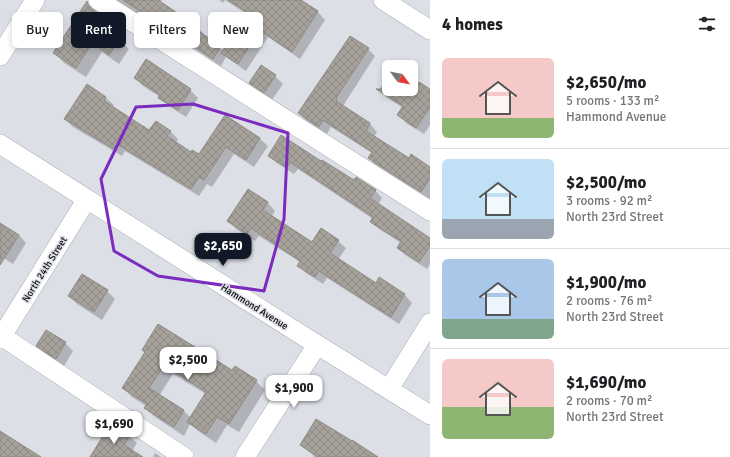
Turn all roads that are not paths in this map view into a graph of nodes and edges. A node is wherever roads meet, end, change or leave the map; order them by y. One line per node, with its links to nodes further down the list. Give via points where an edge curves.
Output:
1 (35, 0): 5 (street)
2 (98, 0): 8 (street)
3 (383, 0): 4 (street)
4 (430, 30)
5 (0, 56)
6 (0, 144): 7 (street, Hammond Avenue)
7 (87, 199): 10 (street, North 24th Street); 11 (street, Hammond Avenue)
8 (430, 211)
9 (430, 323): 12 (street)
10 (1, 337): 14 (street)
11 (317, 345): 12 (street, Hammond Avenue); 15 (street)
12 (389, 389): 13 (street, Hammond Avenue)
13 (430, 415)
14 (184, 457)
15 (245, 457)

